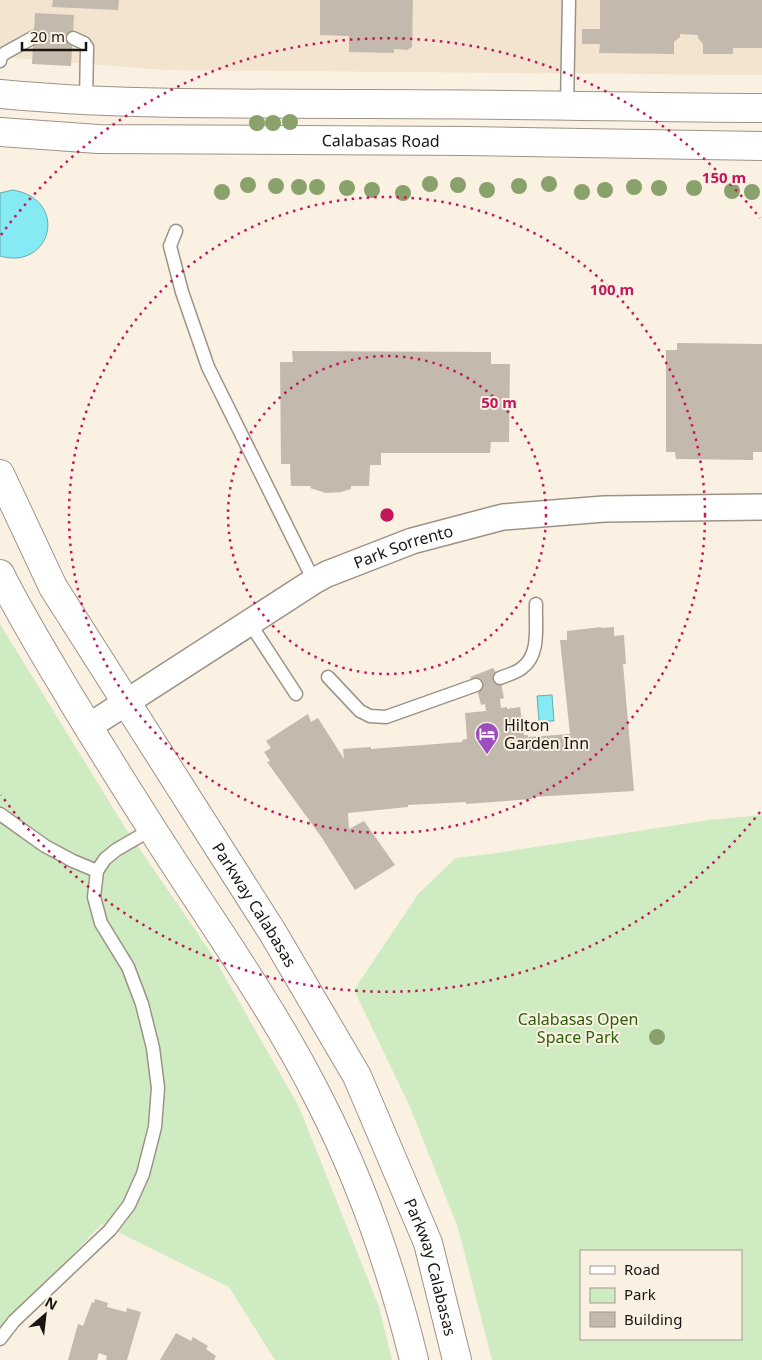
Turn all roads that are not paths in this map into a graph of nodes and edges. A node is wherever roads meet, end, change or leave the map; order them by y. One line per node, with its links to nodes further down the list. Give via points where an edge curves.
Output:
1 (570, 0): 9 (lane)
2 (34, 37): 4 (lane, via 5,53)
3 (73, 38): 6 (lane, via 87,47)
4 (0, 61)
5 (0, 94): 6 (street)
6 (86, 101): 7 (street)
7 (217, 103): 8 (street); 12 (street, via 207,122 190,123)
8 (468, 104): 9 (street); 13 (street)
9 (567, 106): 10 (street)
10 (762, 108)
11 (0, 132): 12 (street, Calabasas Road, via 98,139)
12 (169, 138): 13 (street, Calabasas Road)
13 (467, 141): 14 (street, Calabasas Road)
14 (762, 146)
15 (176, 231): 19 (lane, via 170,246 208,368)
16 (0, 474): 26 (street, Parkway Calabasas, via 53,587)
17 (762, 507): 19 (street, Park Sorrento, via 604,509 503,517 412,541)
18 (0, 574): 27 (street)
19 (314, 581): 21 (street, Park Sorrento)
20 (536, 604): 23 (lane, via 534,652 530,661 521,670)
21 (249, 622): 25 (lane); 26 (street, Park Sorrento)
22 (328, 677): 24 (lane, via 360,711 370,716 386,717)
23 (500, 678)
24 (476, 685)
25 (296, 694)
26 (126, 701): 27 (street, Park Sorrento); 33 (street, Parkway Calabasas, via 273,933 357,1076 428,1243)
27 (88, 727): 29 (street)
28 (0, 814): 30 (lane, via 44,846)
29 (152, 830): 30 (lane, via 116,850); 32 (street, via 256,987 319,1099 352,1170 384,1253)
30 (98, 871): 31 (lane, via 94,897 101,923 128,966 153,1048 158,1088 155,1127 143,1174 129,1205 110,1230 14,1321)
31 (0, 1339)
32 (414, 1360)
33 (457, 1360)

